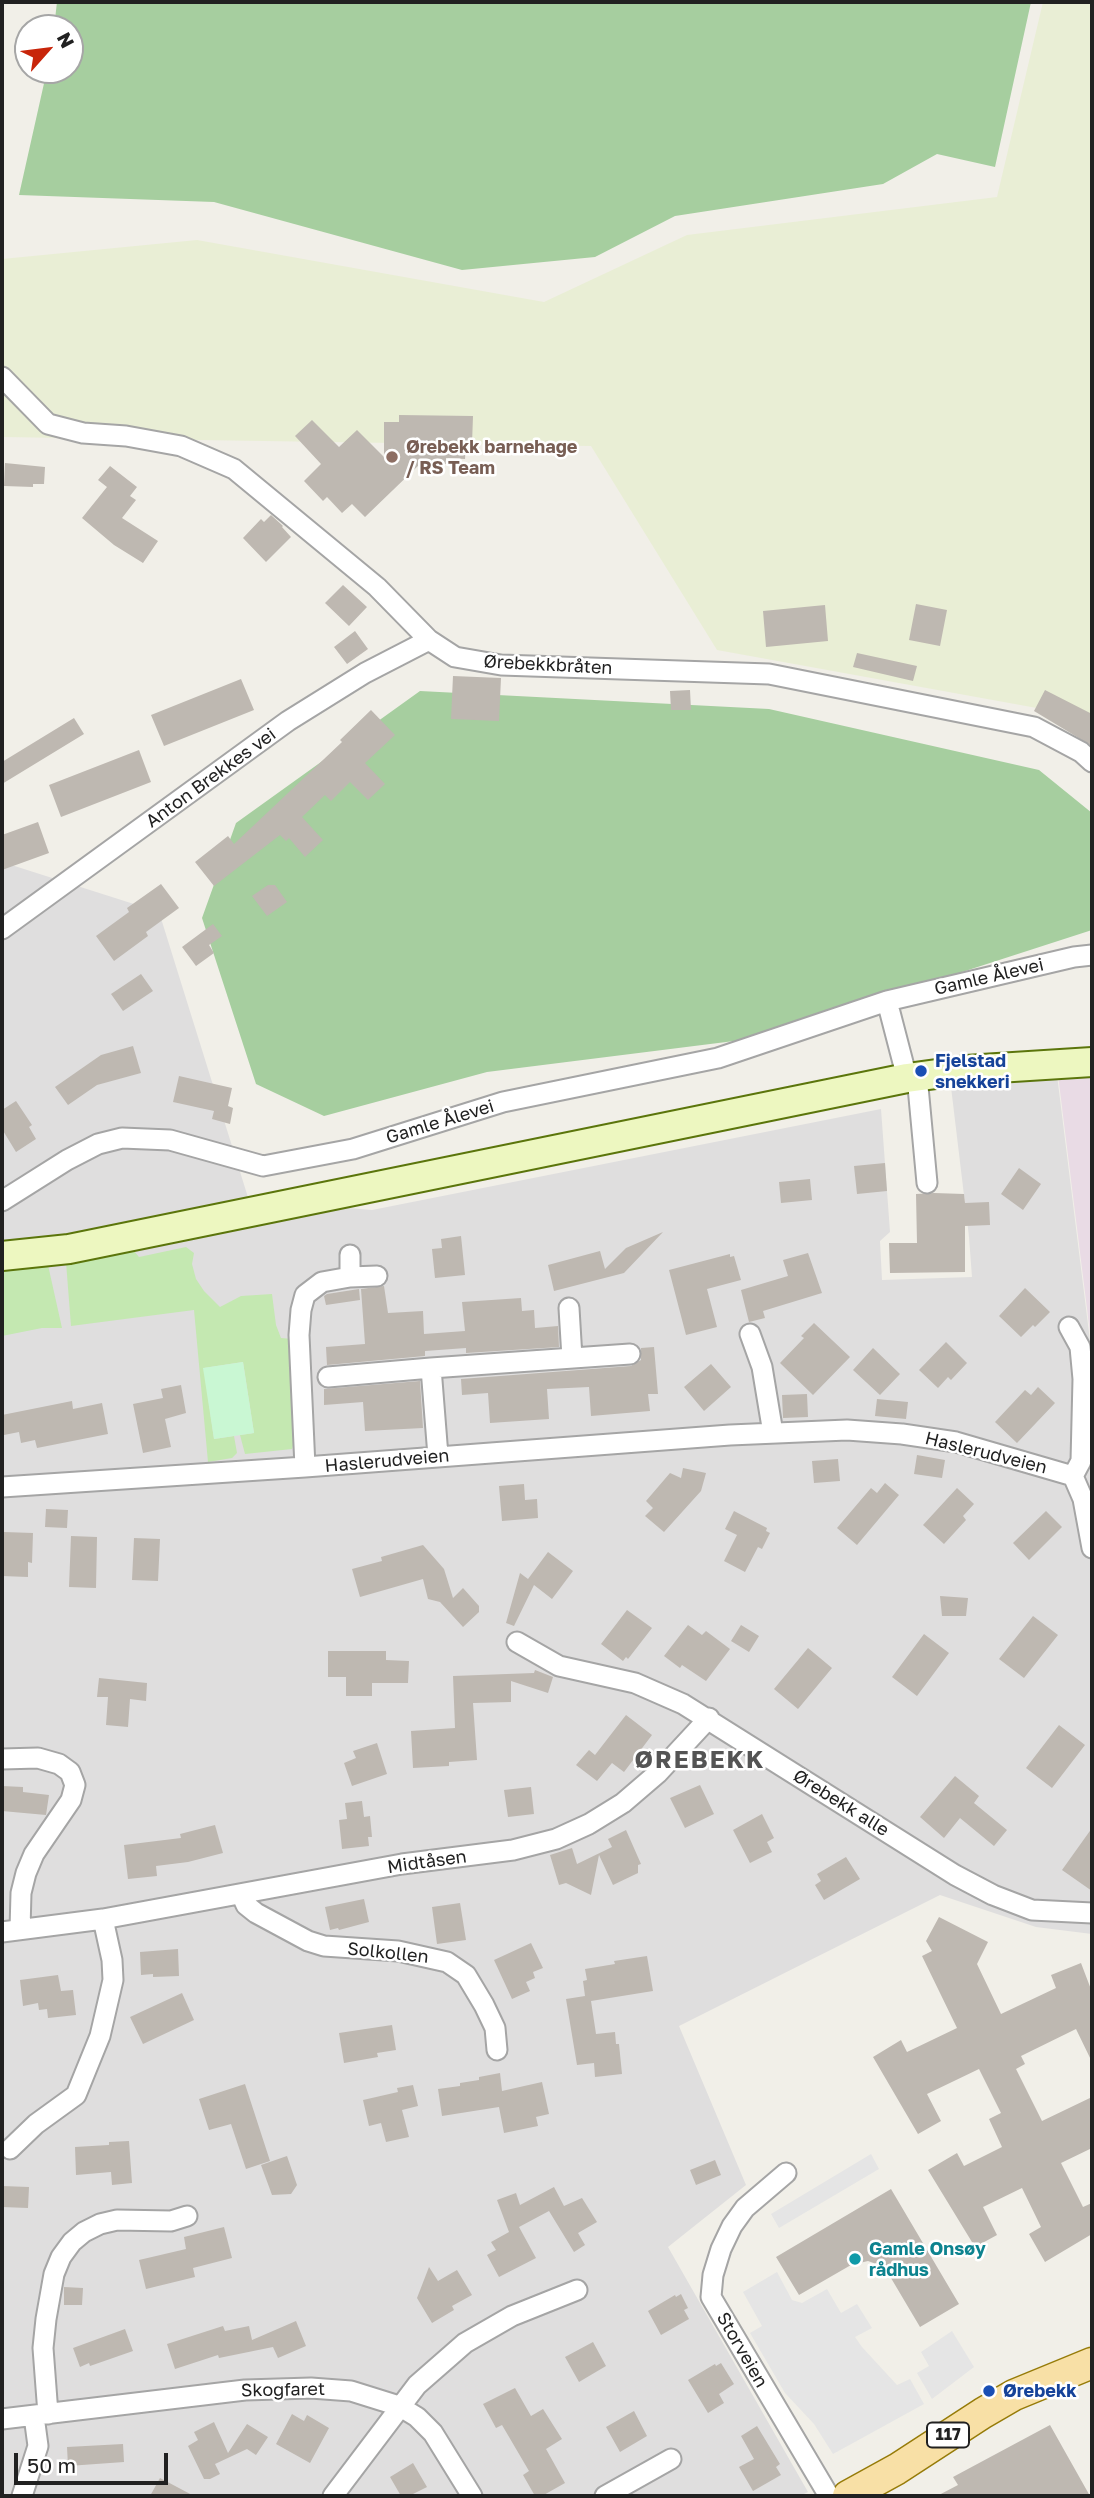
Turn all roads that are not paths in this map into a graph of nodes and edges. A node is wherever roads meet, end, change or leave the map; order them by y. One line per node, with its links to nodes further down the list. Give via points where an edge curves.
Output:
1 (2, 377): 2 (street, Ørebekkbråten, via 48,424 181,446 234,470 377,587)
2 (429, 640): 3 (street, Ørebekkbråten, via 454,657 501,665 769,674 1034,727); 4 (street, Anton Brekkes vei, via 288,721)
3 (1092, 762)
4 (2, 929)
5 (1092, 955): 6 (street, Gamle Ålevei)
6 (887, 1001): 8 (street); 10 (street, Gamle Ålevei, via 719,1058 503,1102 353,1149 263,1166 170,1140 122,1138 67,1160)
7 (1092, 1062): 8 (main road)
8 (912, 1077): 9 (street); 12 (main road, via 69,1249)
9 (927, 1183)
10 (2, 1201)
11 (350, 1255): 14 (street)
12 (2, 1256)
13 (377, 1276): 14 (street)
14 (351, 1277): 24 (street, via 312,1287 301,1310)
15 (569, 1308): 19 (street)
16 (1069, 1327): 25 (street, via 1080,1347 1083,1379 1081,1461)
17 (750, 1334): 22 (street, via 762,1367)
18 (630, 1353): 19 (street)
19 (572, 1358): 20 (street)
20 (431, 1368): 21 (street); 23 (street)
21 (328, 1377)
22 (773, 1433): 23 (street, Haslerudveien); 25 (street, Haslerudveien, via 847,1430 902,1434 956,1442)
23 (438, 1456): 24 (street, Haslerudveien)
24 (305, 1467): 26 (street, Haslerudveien)
25 (1073, 1476): 27 (street, via 1083,1499)
26 (2, 1487)
27 (1092, 1548)
28 (517, 1642): 29 (street, Ørebekk alle, via 559,1666 659,1692)
29 (709, 1718): 31 (street, Midtåsen, via 659,1773 623,1804 556,1839); 32 (street, Ørebekk alle, via 993,1895 1032,1910)
30 (2, 1759): 34 (street, Midtåsen, via 38,1758 59,1764 70,1772 75,1785 71,1800 34,1854)
31 (241, 1894): 33 (street, Midtåsen); 35 (street, Solkollen, via 256,1913 308,1941 411,1953 447,1962 466,1975 484,2005 495,2028)
32 (1092, 1913)
33 (103, 1919): 34 (street, Midtåsen); 36 (street, via 113,1980 96,2048 76,2095)
34 (11, 1930)
35 (497, 2050)
36 (10, 2149)
37 (786, 2173): 51 (street, Storveien, via 745,2208 732,2226 713,2274 711,2297)
38 (187, 2216): 44 (street, via 171,2221 117,2220 100,2224 72,2242 54,2274 43,2348)
39 (577, 2290): 43 (street, via 512,2316 465,2343)
40 (1092, 2350): 42 (main road, 117)
41 (1092, 2362): 42 (main road, 117)
42 (1051, 2379): 52 (main road, 117, via 983,2413)
43 (399, 2406): 44 (street, Skogfaret, via 351,2391 311,2388 245,2390); 48 (street); 49 (street, Skogfaret, via 433,2433)
44 (41, 2415): 45 (street, Skogfaret); 47 (street, via 38,2445)
45 (2, 2419)
46 (671, 2459): 50 (street)
47 (22, 2496)
48 (333, 2496)
49 (472, 2496)
50 (605, 2496)
51 (829, 2496)
52 (848, 2496)

